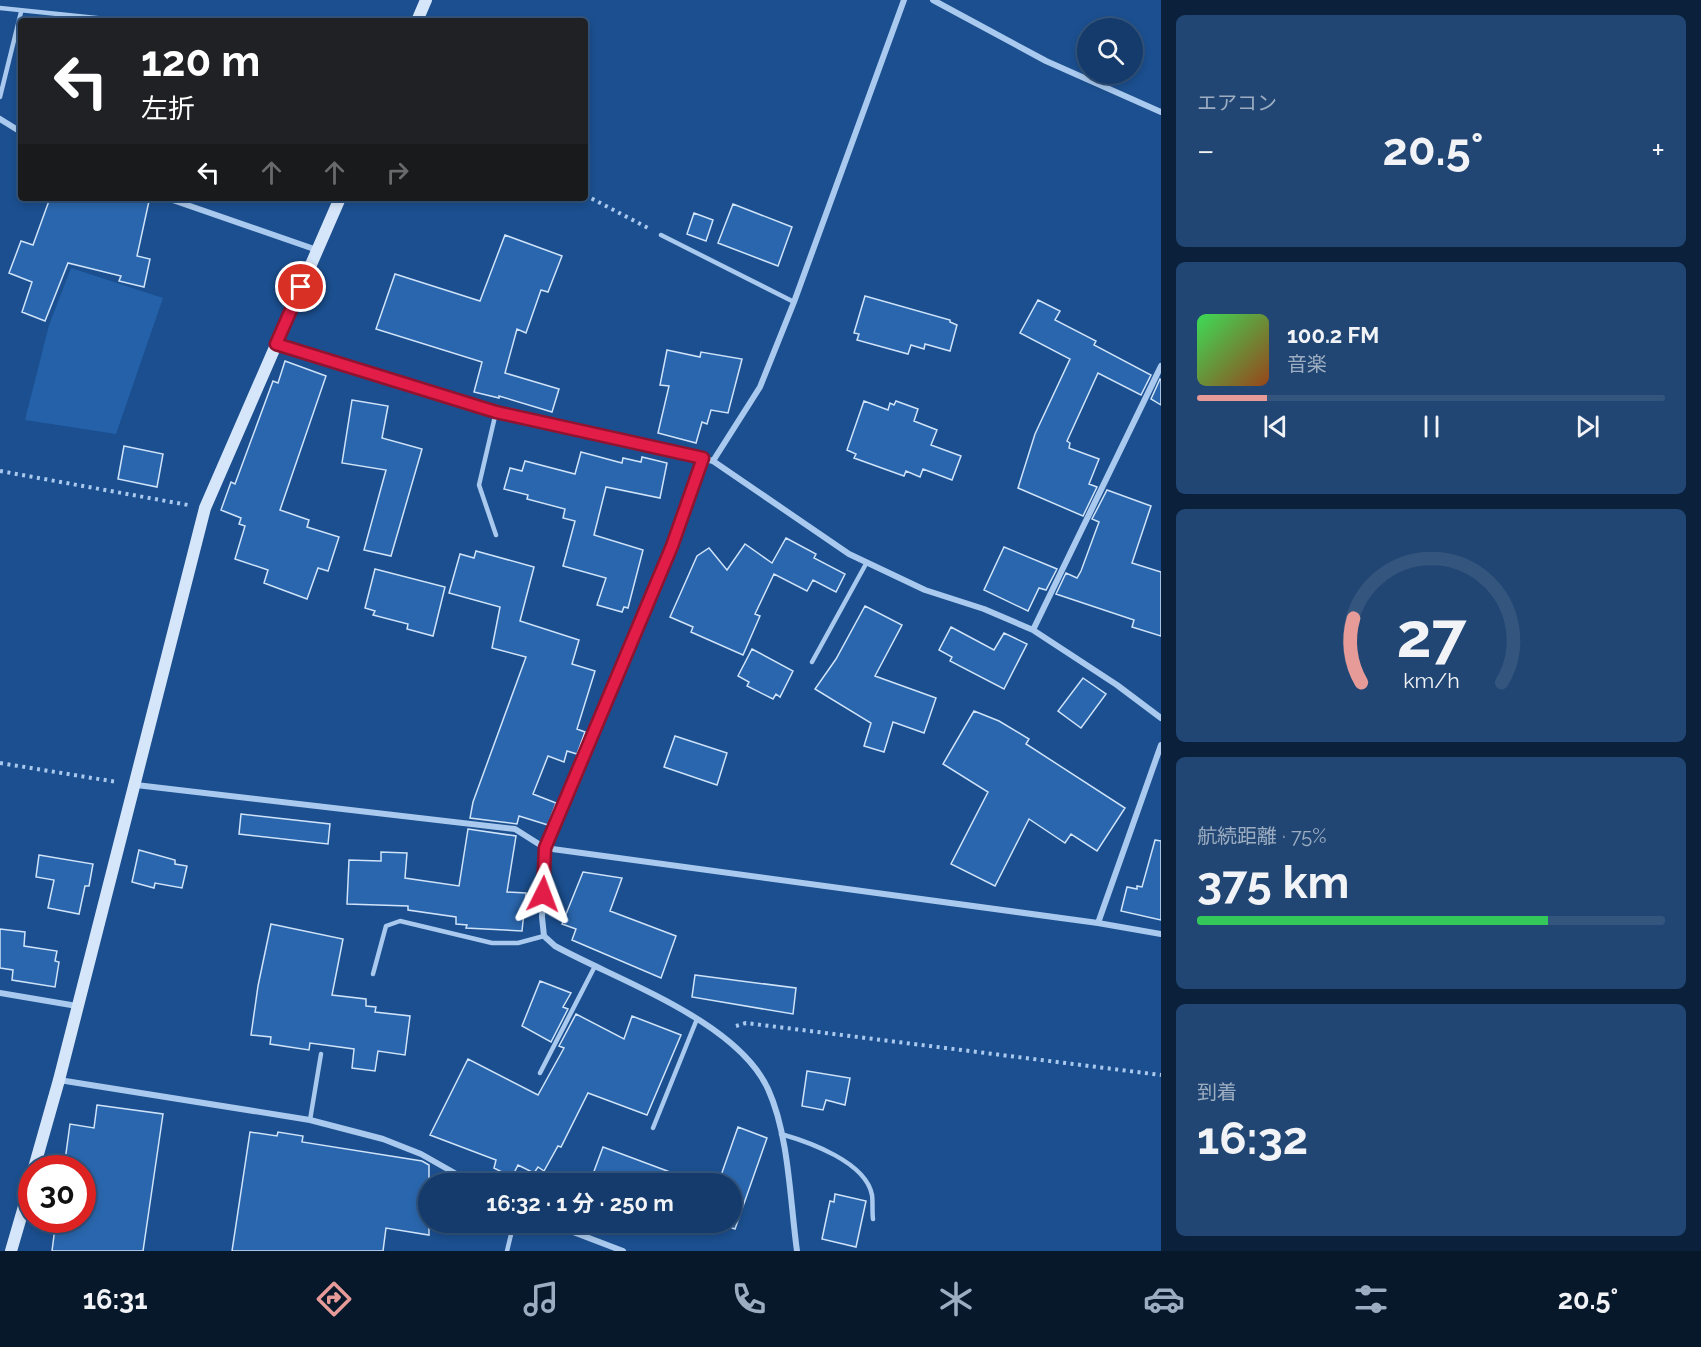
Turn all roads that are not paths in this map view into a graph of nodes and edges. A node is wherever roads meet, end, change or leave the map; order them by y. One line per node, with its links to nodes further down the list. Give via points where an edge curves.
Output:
1 (426, 0): 8 (street)
2 (904, 0): 18 (street)
3 (933, 0): 11 (street, via 1046,60)
4 (0, 8): 5 (lane)
5 (21, 12): 6 (lane); 7 (lane)
6 (20, 18)
7 (94, 18)
8 (418, 18)
9 (18, 24): 10 (lane)
10 (0, 97)
11 (1161, 112)
12 (0, 120): 13 (street)
13 (18, 130)
14 (176, 201): 17 (street)
15 (339, 201): 17 (street)
16 (661, 235): 18 (lane)
17 (317, 250): 19 (street)
18 (794, 302): 23 (street, via 760,387)
19 (276, 344): 21 (street); 30 (street, via 205,508)
20 (1161, 366): 26 (street)
21 (496, 412): 22 (street); 24 (lane, via 479,485)
22 (703, 458): 23 (street); 31 (street, via 672,546)
23 (713, 461): 25 (street, via 849,554)
24 (495, 535)
25 (867, 562): 26 (street, via 925,590); 27 (lane)
26 (1033, 630): 28 (street)
27 (812, 662)
28 (1161, 718)
29 (1161, 745): 32 (street)
30 (136, 785): 31 (street, via 515,829); 38 (street)
31 (545, 848): 32 (street); 34 (street)
32 (1098, 923): 33 (street)
33 (1161, 934)
34 (544, 936): 35 (street); 36 (lane, via 518,943 492,943 400,921 386,926)
35 (594, 968): 39 (street); 41 (lane)
36 (373, 974)
37 (0, 993): 38 (street)
38 (77, 1006): 42 (street)
39 (697, 1019): 44 (lane); 45 (street, via 745,1055 768,1089)
40 (321, 1054): 43 (lane)
41 (540, 1073)
42 (59, 1080): 43 (street); 46 (street)
43 (310, 1120): 47 (street, via 383,1139)
44 (653, 1128)
45 (781, 1134): 48 (lane, via 832,1153 858,1172 872,1193); 55 (street)
46 (38, 1155)
47 (455, 1173)
48 (873, 1219)
49 (18, 1227): 52 (street)
50 (511, 1233): 53 (lane)
51 (576, 1233): 54 (street)
52 (11, 1251)
53 (507, 1251)
54 (623, 1251)
55 (797, 1251)

